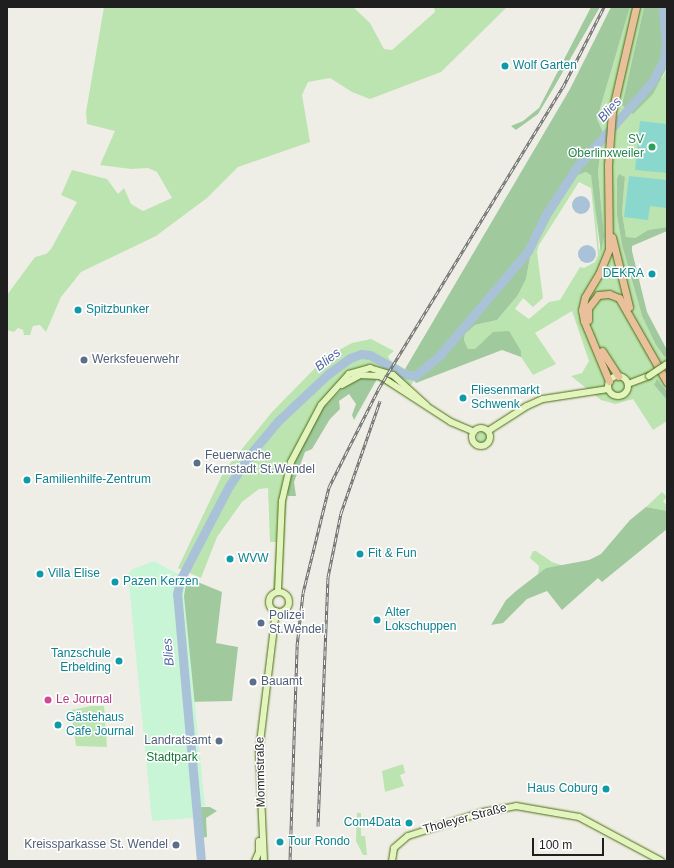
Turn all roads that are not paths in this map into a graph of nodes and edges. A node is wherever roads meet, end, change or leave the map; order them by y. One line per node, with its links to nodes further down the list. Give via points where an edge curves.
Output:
1 (636, 7): 2 (highway, via 612,112)
2 (608, 207): 3 (highway, via 622,284); 6 (highway, via 607,256 585,297 582,310 584,321)
3 (647, 347): 5 (highway, via 623,302 609,294 593,299 588,308 588,320 606,360); 7 (highway)
4 (667, 364): 8 (main road, bridge, via 649,376)
5 (618, 376): 6 (main road); 8 (main road, via 624,378)
6 (609, 381): 9 (main road)
7 (667, 382)
8 (628, 384): 9 (main road, via 627,391 620,396 612,394)
9 (608, 389): 10 (main road, via 542,399)
10 (488, 431): 11 (main road, via 480,428); 11 (main road, via 489,441 483,445 474,441)
11 (474, 432): 12 (main road, Mommstraße, via 451,422 380,376 360,372 341,386 321,405 290,462 282,501)
12 (278, 591): 13 (main road, Mommstraße, via 271,595 269,601); 13 (main road, via 287,595 289,602 286,609)
13 (276, 611): 14 (main road, Mommstraße, via 259,750)
14 (261, 809): 15 (main road, via 259,852); 16 (main road, Mommstraße)
15 (255, 861)
16 (264, 861)
17 (392, 861): 18 (main road, Tholeyer Straße, via 394,848 408,836 482,812 516,806 584,819)
18 (661, 861)

